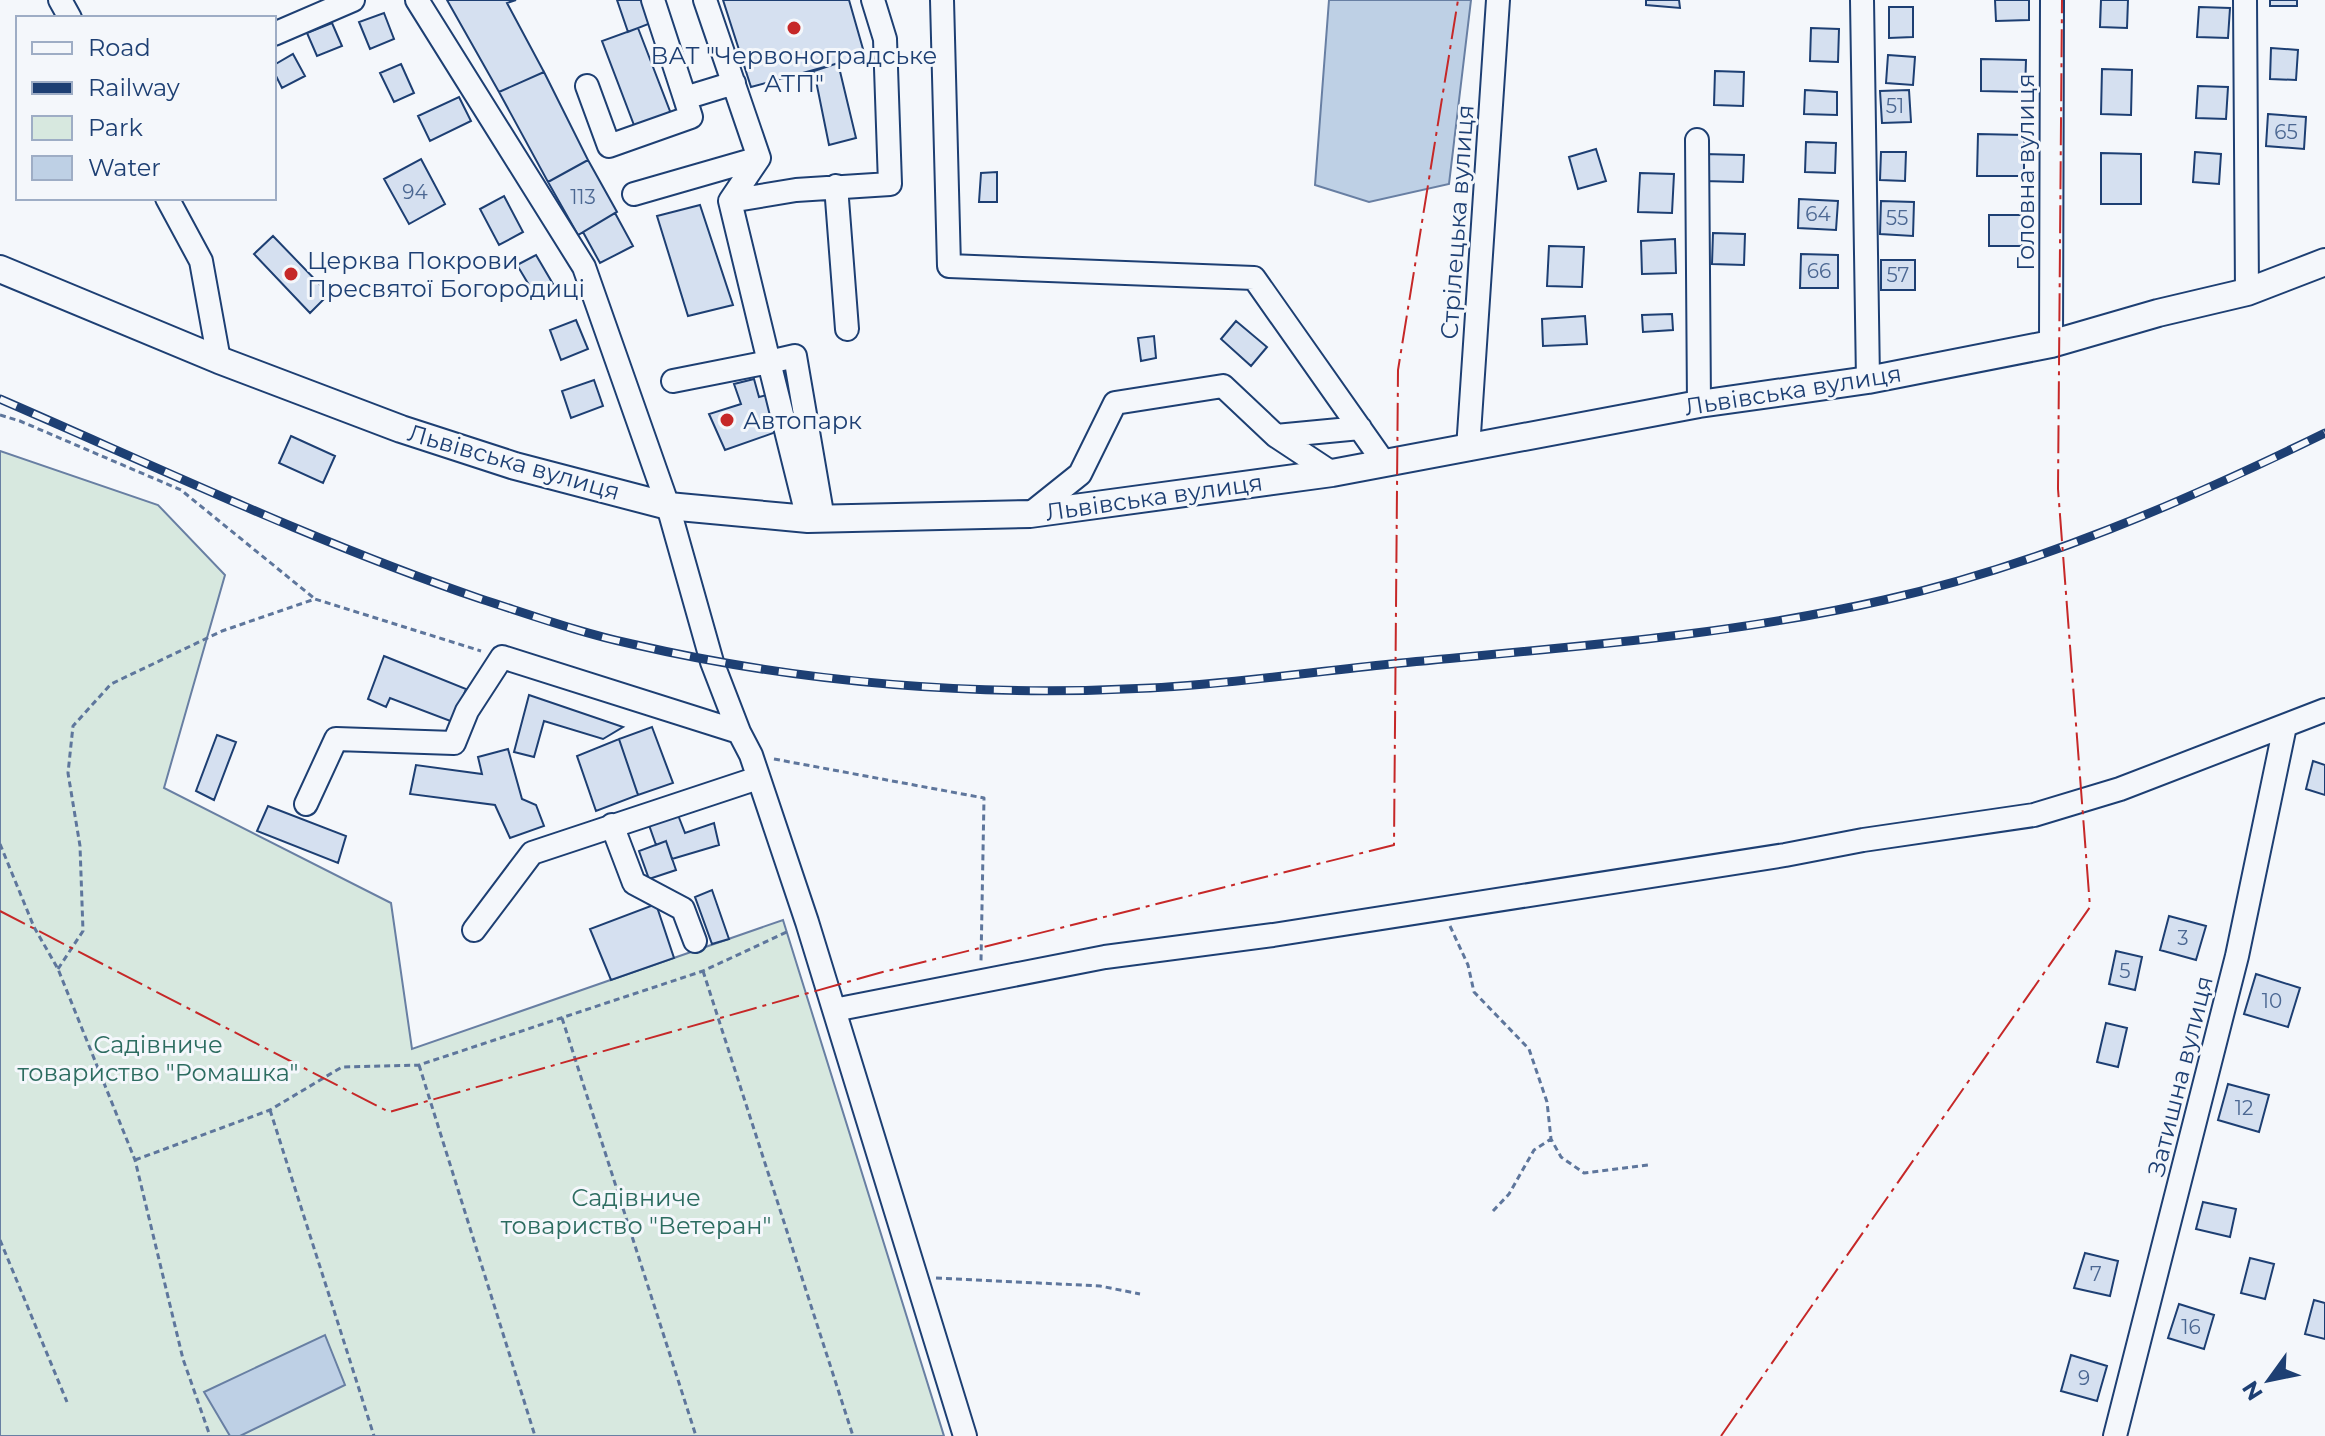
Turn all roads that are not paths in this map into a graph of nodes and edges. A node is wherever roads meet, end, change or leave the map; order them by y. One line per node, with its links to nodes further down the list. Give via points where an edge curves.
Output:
1 (353, 0): 11 (street)
2 (417, 0): 36 (street, via 584,267)
3 (653, 0): 14 (street)
4 (705, 0): 12 (street)
5 (873, 0): 17 (street, via 885,39 890,184)
6 (942, 0): 31 (street, via 949,266 1254,278)
7 (1498, 0): 33 (street, Стрілецька вулиця)
8 (1862, 0): 28 (street)
9 (2052, 0): 25 (street, Головна вулиця)
10 (2245, 0): 23 (street)
11 (276, 33)
12 (734, 83): 14 (street); 16 (street)
13 (587, 86): 14 (street, via 609,146 691,117)
14 (685, 98)
15 (1697, 140): 30 (street)
16 (759, 158): 18 (street); 20 (street)
17 (836, 186): 20 (street); 24 (street)
18 (634, 194)
19 (168, 200): 26 (street, via 201,261)
20 (730, 201): 27 (street)
21 (2325, 262): 23 (main road, Львівська вулиця)
22 (0, 269): 26 (main road, Львівська вулиця)
23 (2247, 292): 25 (main road, Львівська вулиця)
24 (847, 329)
25 (2051, 344): 28 (main road, Львівська вулиця)
26 (219, 360): 36 (main road, Львівська вулиця, via 415,434)
27 (769, 362): 29 (street); 38 (street)
28 (1868, 380): 30 (main road, Львівська вулиця)
29 (673, 381)
30 (1699, 404): 33 (main road, Львівська вулиця)
31 (1360, 428): 32 (street); 34 (street)
32 (1276, 436): 35 (street); 37 (street, via 1223,386 1115,403 1080,474)
33 (1468, 449): 34 (main road, Львівська вулиця)
34 (1385, 464): 35 (main road, Львівська вулиця)
35 (1332, 473): 37 (main road, Львівська вулиця)
36 (668, 506): 38 (main road, Львівська вулиця); 41 (street, via 712,662)
37 (1030, 514): 38 (main road, Львівська вулиця)
38 (815, 519)
39 (2325, 710): 40 (street)
40 (2285, 726): 47 (street, via 2120,789 2034,815 1105,957); 49 (street, Затишна вулиця, via 2237,956)
41 (739, 732): 42 (street); 43 (street, via 502,657 467,711 454,743 336,739)
42 (758, 778): 44 (street); 47 (street)
43 (306, 804)
44 (612, 825): 45 (street, via 532,853); 46 (street, via 634,883 683,909)
45 (474, 930)
46 (695, 941)
47 (834, 1010): 48 (street)
48 (965, 1436)
49 (2115, 1436)

